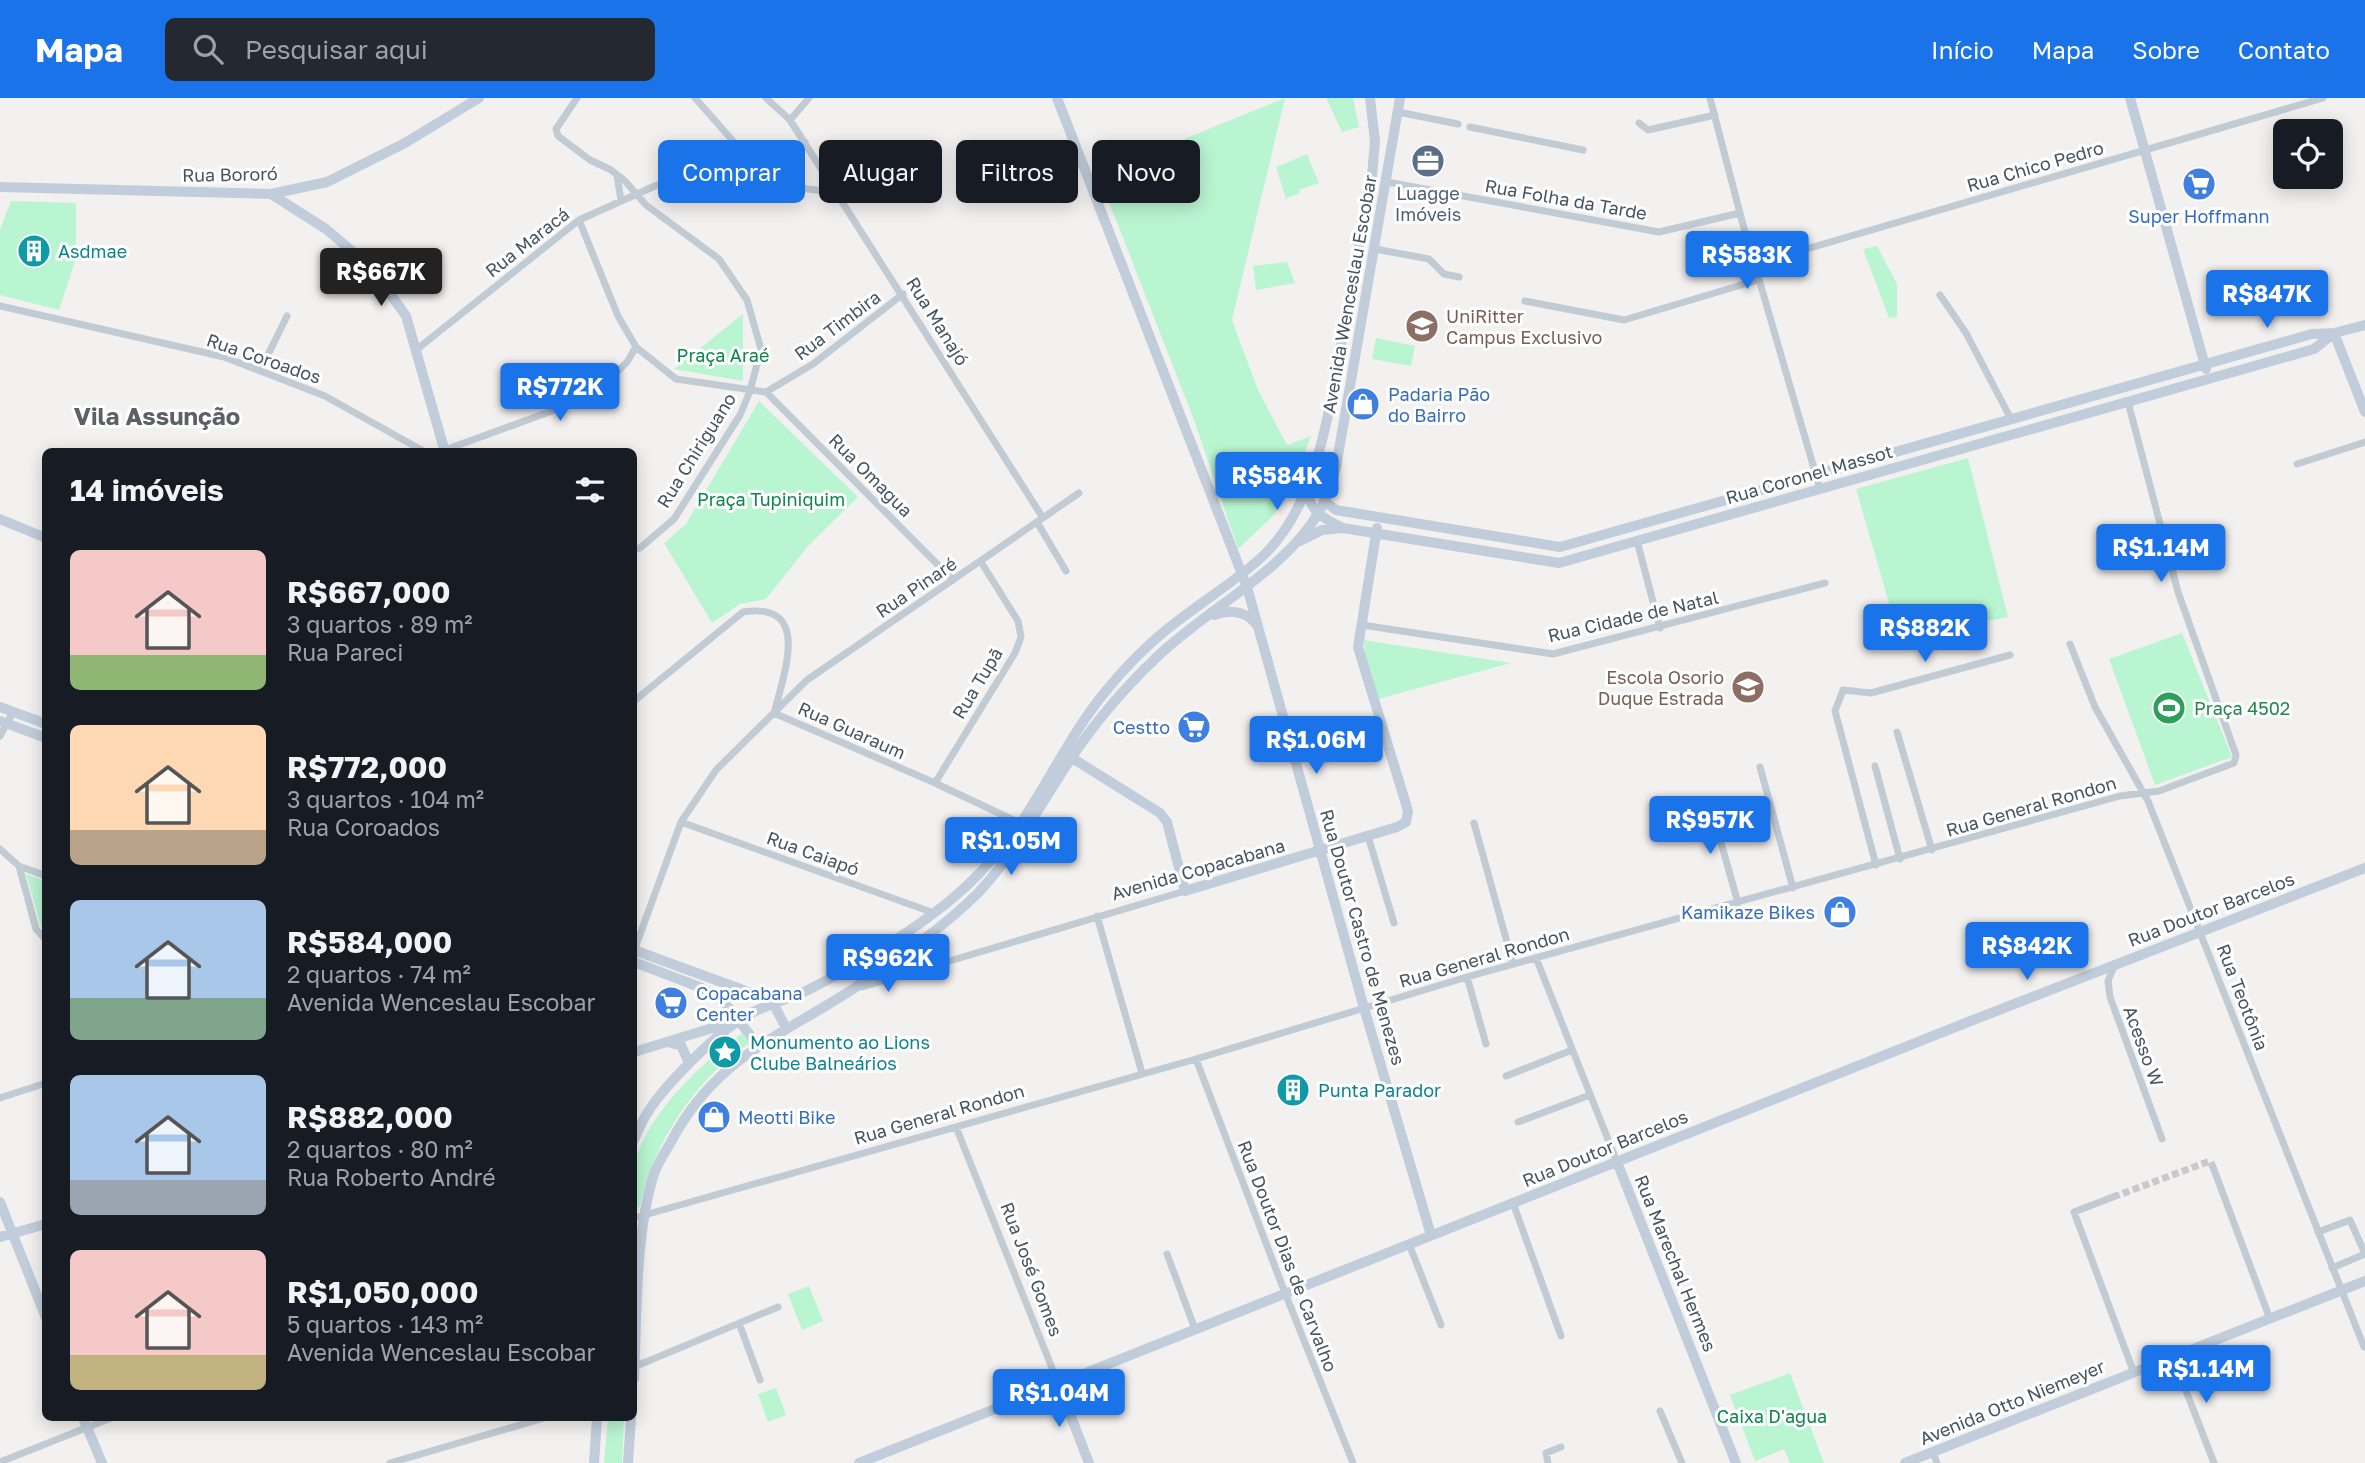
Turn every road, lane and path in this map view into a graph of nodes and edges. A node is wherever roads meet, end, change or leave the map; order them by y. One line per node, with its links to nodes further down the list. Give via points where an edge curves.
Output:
1 (480, 98): 28 (street, Rua Bororó, via 405,144 327,182)
2 (577, 98): 24 (street, via 556,129 558,136)
3 (695, 98): 18 (street)
4 (765, 98): 14 (street, Rua Manajó)
5 (809, 98): 14 (street)
6 (1056, 98): 76 (street, Rua Doutor Castro de Menezes)
7 (1370, 98): 61 (street, Avenida Wenceslau Escobar, via 1376,141 1372,176 1324,430)
8 (1400, 98): 12 (street, Avenida Wenceslau Escobar)
9 (1710, 98): 13 (street)
10 (2130, 98): 22 (street)
11 (2323, 98): 22 (street, Rua Chico Pedro)
12 (1398, 111): 16 (street); 25 (street, Avenida Wenceslau Escobar)
13 (1715, 115): 15 (street, via 1647,130); 32 (street)
14 (790, 120): 19 (street, Rua Manajó)
15 (1639, 123)
16 (1458, 124)
17 (1470, 127): 21 (street)
18 (732, 140)
19 (804, 140)
20 (805, 142): 23 (street, Rua Manajó)
21 (1583, 150)
22 (2146, 151): 35 (street, Rua Chico Pedro); 47 (street)
23 (819, 164)
24 (617, 175): 29 (street); 30 (street)
25 (1387, 182): 32 (street, Rua Folha da Tarde, via 1659,232); 34 (street, Avenida Wenceslau Escobar)
26 (658, 184): 29 (street, Rua Maracá)
27 (0, 187): 28 (street, Rua Bororó)
28 (271, 194): 46 (street, via 326,229 372,268 406,316)
29 (636, 194): 30 (street, Rua Maracá); 50 (street, via 719,259 747,300 761,349)
30 (621, 201): 33 (street, Rua Maracá)
31 (844, 203): 38 (street, Rua Manajó)
32 (1740, 214): 35 (street)
33 (579, 220): 45 (street, via 618,316); 46 (street, Rua Maracá)
34 (1375, 249): 36 (street, via 1429,259 1444,274); 64 (street, Avenida Wenceslau Escobar, via 1336,467)
35 (1755, 264): 37 (street)
36 (1459, 277)
37 (1758, 280): 40 (street, via 1624,320); 60 (street)
38 (903, 294): 51 (street, Rua Timbira, via 813,364); 68 (street, Rua Manajó)
39 (1940, 295): 54 (street, via 1966,333)
40 (1525, 301)
41 (0, 306): 48 (street, Rua Coroados, via 224,357)
42 (287, 316): 48 (street)
43 (2365, 325): 44 (street, Rua Coronel Massot)
44 (2334, 333): 47 (street, Rua Coronel Massot, via 2312,334); 49 (street, Rua Coronel Massot, via 2314,349); 53 (street)
45 (636, 347): 50 (street, via 676,379); 58 (street, via 628,362 593,396)
46 (416, 350): 57 (street)
47 (2205, 364): 49 (street); 54 (street, Rua Coronel Massot)
48 (260, 371): 56 (street, Rua Coroados, via 325,396)
49 (2209, 379): 52 (street, Rua Coronel Massot)
50 (750, 391): 51 (street); 74 (street, Rua Chiriguano, via 740,415 674,519)
51 (766, 392): 80 (street, Rua Omagua)
52 (2128, 402): 62 (street, Rua Coronel Massot); 103 (street, Rua General Rondon, via 2178,592 2236,758 2219,769)
53 (2365, 412)
54 (2011, 419): 60 (street, Rua Coronel Massot)
55 (2365, 442): 59 (street)
56 (418, 448)
57 (443, 448)
58 (452, 448)
59 (2297, 464)
60 (1815, 475): 62 (street); 66 (street, Rua Coronel Massot, via 1560,547)
61 (1308, 483): 65 (street, via 1309,501); 75 (street, Avenida Wenceslau Escobar, via 1296,512)
62 (1820, 489): 72 (street, Rua Coronel Massot)
63 (1079, 493): 68 (street, Rua Pinaré)
64 (1324, 501): 65 (street, Avenida Wenceslau Escobar); 66 (street, Rua Coronel Massot, via 1336,510)
65 (1318, 513): 69 (street, Rua Coronel Massot); 73 (street, Avenida Wenceslau Escobar)
66 (1378, 518): 70 (street)
67 (0, 519): 71 (street)
68 (1040, 520): 77 (street, Rua Pinaré); 78 (street, Rua Manajó)
69 (1343, 528): 70 (street, Rua Coronel Massot); 73 (street, via 1322,530)
70 (1377, 533): 72 (street, Rua Coronel Massot, via 1559,563); 84 (street)
71 (42, 536)
72 (1637, 541): 86 (street)
73 (1293, 545): 82 (street, Avenida Wenceslau Escobar)
74 (637, 549)
75 (1267, 552): 76 (street, via 1249,561); 79 (street, Avenida Wenceslau Escobar)
76 (1236, 557): 79 (street, Rua Doutor Castro de Menezes)
77 (981, 562): 80 (street, Rua Pinaré); 102 (street, Rua Tupã, via 1018,621 1021,637)
78 (1066, 571)
79 (1242, 574): 82 (street, Rua Doutor Castro de Menezes); 96 (street, Avenida Wenceslau Escobar, via 1149,646 1105,692)
80 (953, 580): 92 (street, Rua Pinaré, via 807,680)
81 (1825, 583): 86 (street, Rua Cidade de Natal)
82 (1247, 587): 83 (street, Avenida Wenceslau Escobar); 85 (street, Rua Doutor Castro de Menezes)
83 (1205, 619): 85 (street, via 1237,612); 99 (street, Avenida Wenceslau Escobar, via 1158,655 1131,683)
84 (1362, 625): 86 (street, Rua Cidade de Natal, via 1553,654); 108 (street, Avenida Copacabana, via 1358,647 1408,811 1406,822)
85 (1258, 627): 110 (street, Rua Doutor Castro de Menezes)
86 (1660, 628)
87 (2070, 644): 103 (street, Rua Teotônia, via 2095,707)
88 (2010, 655): 113 (street, via 1871,693 1843,690 1835,711)
89 (637, 699): 92 (street, via 743,612 758,609 781,622 789,638)
90 (0, 708): 91 (street)
91 (13, 712): 93 (street); 94 (street)
92 (774, 713): 102 (street, Rua Guaraum); 105 (street, Rua Guaraum, via 716,770)
93 (4, 722): 97 (street); 98 (street)
94 (42, 723)
95 (1897, 732): 111 (street)
96 (1076, 735): 99 (street); 106 (street, Avenida Wenceslau Escobar)
97 (0, 736)
98 (42, 736)
99 (1072, 758): 118 (street, via 1160,813 1167,822); 127 (street, Avenida Wenceslau Escobar, via 1029,828 978,892)
100 (1875, 766): 112 (street)
101 (1759, 767): 117 (street)
102 (935, 783): 106 (street, Rua Guaraum)
103 (2144, 793): 111 (street, Rua General Rondon); 123 (street, Rua Teotônia)
104 (1709, 800): 119 (street)
105 (681, 822): 120 (street, Rua Caiapó); 125 (street, Rua Guaraum)
106 (1020, 823): 120 (street, Avenida Wenceslau Escobar, via 974,879)
107 (1474, 823): 130 (street)
108 (1368, 836): 110 (street, Avenida Copacabana); 122 (street)
109 (0, 849): 114 (street)
110 (1320, 850): 118 (street, Avenida Copacabana); 139 (street, Rua Doutor Castro de Menezes)
111 (1932, 850): 112 (street, Rua General Rondon)
112 (1900, 859): 113 (street, Rua General Rondon)
113 (1876, 865): 117 (street, Rua General Rondon)
114 (19, 866): 116 (street); 124 (street, via 36,929)
115 (2365, 868): 123 (street, Rua Doutor Barcelos)
116 (42, 875)
117 (1793, 888): 119 (street, Rua General Rondon)
118 (1185, 891): 121 (street, Avenida Copacabana)
119 (1738, 904): 128 (street, Rua General Rondon)
120 (934, 914): 132 (street, Avenida Wenceslau Escobar)
121 (1097, 916): 134 (street, Avenida Copacabana); 149 (street)
122 (1394, 923)
123 (2200, 933): 131 (street, Rua Doutor Barcelos); 165 (street, Rua Teotônia)
124 (42, 936)
125 (637, 942)
126 (637, 951): 136 (street)
127 (903, 953): 133 (street, Avenida Wenceslau Escobar); 134 (street)
128 (1536, 958): 130 (street, Rua General Rondon); 145 (street, Rua Marechal Hermes)
129 (637, 963): 136 (street)
130 (1513, 964): 135 (street, Rua General Rondon)
131 (2116, 964): 157 (street, Acesso W, via 2108,981 2110,997); 158 (street, Rua Doutor Barcelos)
132 (854, 965): 133 (street, Avenida Copacabana); 138 (street, Avenida Wenceslau Escobar)
133 (881, 969): 134 (street, Avenida Copacabana); 137 (street, Avenida Wenceslau Escobar)
134 (918, 971): 137 (street, Avenida Copacabana)
135 (1467, 977): 139 (street, Rua General Rondon); 143 (street)
136 (704, 982): 138 (street, via 743,990); 140 (street)
137 (851, 990): 141 (street, Avenida Wenceslau Escobar)
138 (773, 1003): 140 (street, Avenida Wenceslau Escobar); 141 (street)
139 (1364, 1008): 147 (street, Rua General Rondon); 167 (street, Rua Doutor Castro de Menezes)
140 (738, 1020): 142 (street); 144 (street); 148 (street, Avenida Wenceslau Escobar)
141 (786, 1028): 144 (street, Avenida Wenceslau Escobar)
142 (668, 1042): 146 (street); 148 (street, via 681,1045)
143 (1486, 1044)
144 (758, 1045): 163 (street, Avenida Wenceslau Escobar, via 731,1065 684,1118 655,1171)
145 (1572, 1050): 150 (street); 152 (street, Rua Marechal Hermes)
146 (637, 1051)
147 (1196, 1059): 149 (street, Rua General Rondon); 176 (street, Rua Doutor Dias de Carvalho)
148 (689, 1063): 156 (street, Avenida Wenceslau Escobar, via 649,1110)
149 (1142, 1073): 155 (street, Rua General Rondon)
150 (1506, 1076)
151 (42, 1084): 153 (street)
152 (1590, 1095): 154 (street); 158 (street, Rua Marechal Hermes)
153 (0, 1098)
154 (1518, 1122)
155 (956, 1127): 163 (street, Rua General Rondon); 189 (street, Rua José Gomes)
156 (637, 1134)
157 (2162, 1139)
158 (1617, 1162): 162 (street, Rua Doutor Barcelos); 207 (street, Rua Marechal Hermes)
159 (2213, 1167): 179 (street)
160 (2113, 1197): 187 (street, via 2074,1212)
161 (0, 1202): 166 (street)
162 (1513, 1203): 167 (street, Rua Doutor Barcelos); 183 (street)
163 (639, 1217): 173 (street, Avenida Wenceslau Escobar)
164 (42, 1225): 166 (street)
165 (2318, 1232): 171 (street, via 2350,1220); 172 (street, Rua Teotônia)
166 (13, 1233): 168 (street); 178 (street)
167 (1431, 1235): 169 (street, Rua Doutor Barcelos)
168 (0, 1237)
169 (1409, 1244): 176 (street, Rua Doutor Barcelos); 181 (street)
170 (1167, 1254): 182 (street)
171 (2365, 1254): 172 (street)
172 (2332, 1268): 175 (street, Rua Teotônia)
173 (637, 1277)
174 (2365, 1281): 175 (street, Avenida Otto Niemeyer)
175 (2341, 1291): 179 (street, Avenida Otto Niemeyer); 184 (street, Rua Teotônia)
176 (1285, 1293): 182 (street, Rua Doutor Barcelos); 204 (street, Rua Doutor Dias de Carvalho)
177 (778, 1307): 180 (street)
178 (42, 1308)
179 (2270, 1319): 185 (street, Avenida Otto Niemeyer)
180 (739, 1323): 186 (street); 188 (street)
181 (1441, 1325)
182 (1195, 1329): 189 (street, Rua Doutor Barcelos)
183 (1562, 1336)
184 (2364, 1348)
185 (2173, 1357): 187 (street, Avenida Otto Niemeyer); 209 (street)
186 (637, 1366)
187 (2134, 1373): 196 (street, Avenida Otto Niemeyer)
188 (760, 1380)
189 (1058, 1383): 202 (street, Rua Doutor Barcelos); 203 (street, Rua José Gomes)
190 (1660, 1411): 206 (street)
191 (534, 1421): 199 (street)
192 (597, 1421): 200 (street)
193 (631, 1421): 201 (street)
194 (85, 1422): 197 (street); 198 (street)
195 (1561, 1447): 205 (street, via 1546,1453)
196 (1935, 1458): 208 (street, Avenida Otto Niemeyer)
197 (0, 1462)
198 (102, 1463)
199 (390, 1463)
200 (594, 1463)
201 (628, 1463)
202 (859, 1463)
203 (1089, 1463)
204 (1353, 1463)
205 (1548, 1463)
206 (1682, 1463)
207 (1736, 1463)
208 (1905, 1463)
209 (2214, 1463)

